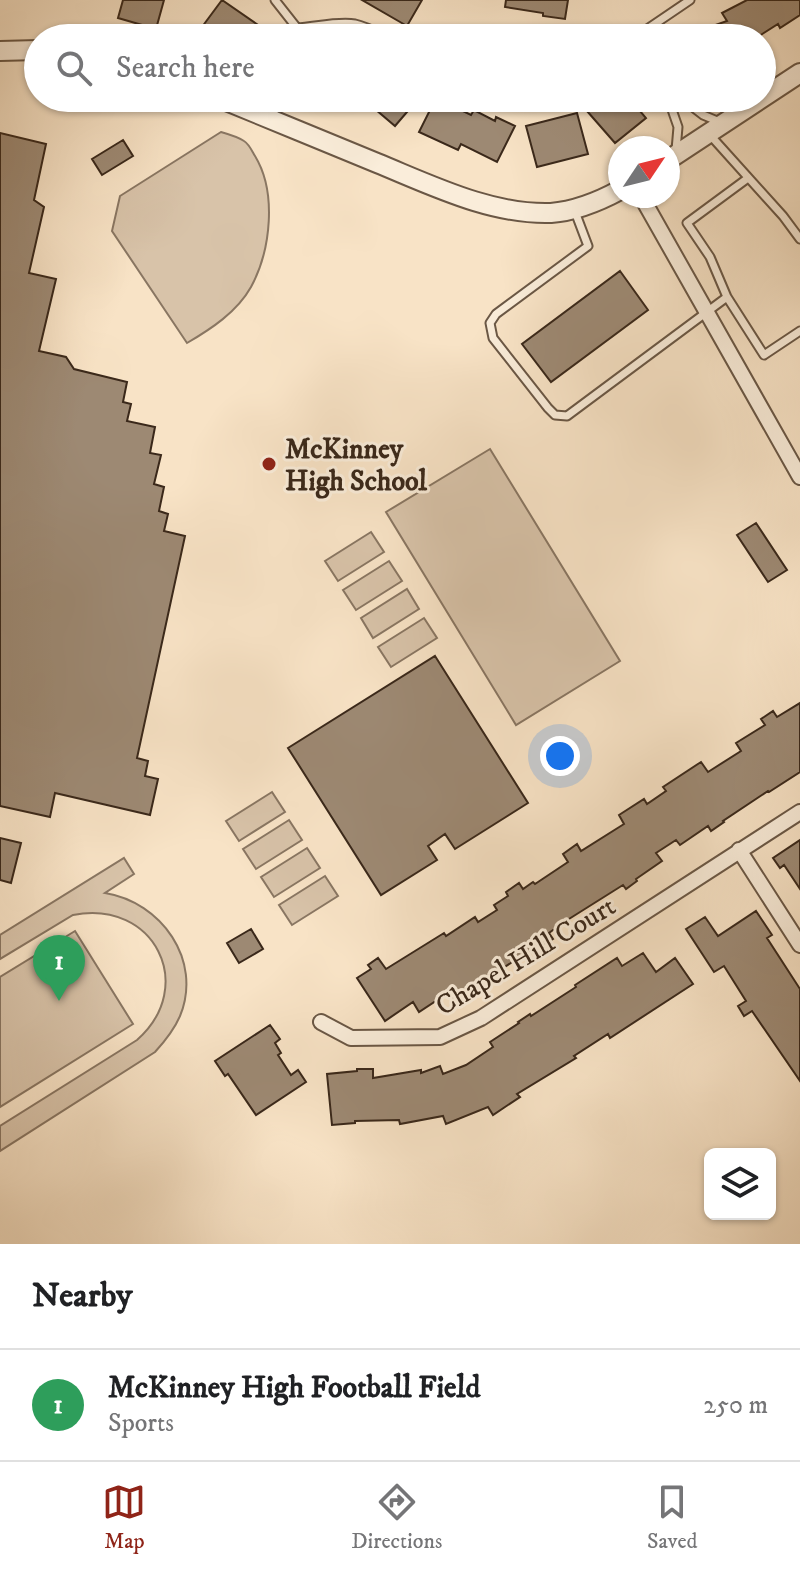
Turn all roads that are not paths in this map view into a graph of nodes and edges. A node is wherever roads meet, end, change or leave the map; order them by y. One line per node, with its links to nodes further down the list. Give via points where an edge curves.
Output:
1 (275, 0): 3 (lane)
2 (690, 0): 4 (lane)
3 (294, 24)
4 (655, 24)
5 (24, 50): 6 (street)
6 (0, 51)
7 (800, 73): 8 (street)
8 (776, 89)
9 (262, 112): 14 (street)
10 (274, 112): 14 (lane)
11 (673, 112): 16 (lane)
12 (699, 112): 15 (lane)
13 (742, 112): 15 (street)
14 (271, 119): 21 (street, via 487,204 550,213)
15 (716, 129): 17 (street); 18 (lane)
16 (676, 136)
17 (680, 153)
18 (748, 178): 22 (lane); 23 (lane, via 687,223 710,257)
19 (608, 196): 21 (street)
20 (648, 208): 24 (street)
21 (574, 209): 24 (lane, via 588,246 490,323 493,338 555,415 567,416)
22 (800, 239)
23 (727, 297): 24 (lane); 25 (lane, via 764,355)
24 (706, 311): 26 (street)
25 (800, 331)
26 (800, 477)
27 (800, 812): 28 (street, Chapel Hill Court)
28 (739, 850): 29 (street); 30 (street, Chapel Hill Court, via 481,1018 440,1037 351,1038)
29 (800, 945)
30 (321, 1022)

